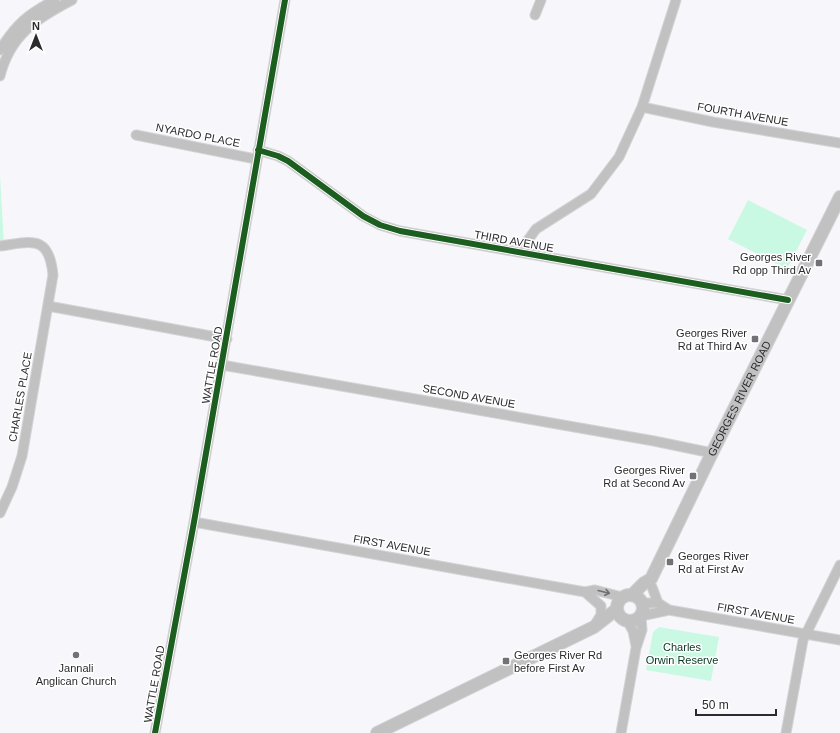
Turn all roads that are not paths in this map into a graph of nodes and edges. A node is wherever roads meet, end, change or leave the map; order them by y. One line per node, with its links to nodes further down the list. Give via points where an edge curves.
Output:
1 (55, 0): 7 (street, via 20,22)
2 (72, 0): 8 (street, via 46,13 25,29 12,46)
3 (285, 0): 12 (street, WATTLE ROAD)
4 (541, 0): 6 (street)
5 (676, 0): 9 (street)
6 (535, 15)
7 (0, 50)
8 (0, 76)
9 (642, 107): 11 (street, FOURTH AVENUE, via 713,122); 15 (street, via 620,157 591,194 536,230 528,240)
10 (136, 135): 12 (street, NYARDO PLACE)
11 (840, 143)
12 (257, 154): 15 (street, THIRD AVENUE, via 278,156 288,161 363,216 380,225); 18 (street, WATTLE ROAD)
13 (840, 197): 16 (street, GEORGES RIVER ROAD)
14 (0, 246): 17 (street, CHARLES PLACE, via 28,241 42,245 52,257 53,275)
15 (525, 253): 16 (street, THIRD AVENUE)
16 (788, 300): 20 (street, GEORGES RIVER ROAD)
17 (48, 306): 18 (street); 21 (street, CHARLES PLACE, via 22,456)
18 (226, 339): 19 (street, WATTLE ROAD)
19 (222, 365): 20 (street, SECOND AVENUE); 22 (street, WATTLE ROAD)
20 (712, 452): 24 (street, GEORGES RIVER ROAD)
21 (0, 513)
22 (194, 522): 25 (street, FIRST AVENUE); 35 (street, WATTLE ROAD)
23 (840, 564): 32 (street)
24 (651, 583): 26 (street, GEORGES RIVER ROAD, via 644,583); 27 (street)
25 (585, 592): 26 (street, FIRST AVENUE, one-way to 26, via 595,590); 31 (street, via 601,606 601,615)
26 (635, 599): 27 (street, FIRST AVENUE); 29 (street, via 620,600); 30 (street, via 643,610)
27 (658, 603): 28 (street, FIRST AVENUE)
28 (669, 610): 30 (street, FIRST AVENUE); 32 (street, FIRST AVENUE)
29 (622, 616): 30 (street, via 633,621); 31 (street, via 603,627); 34 (street, via 633,631)
30 (641, 616): 34 (street, via 642,630)
31 (594, 627): 36 (street)
32 (805, 634): 33 (street, FIRST AVENUE); 38 (street)
33 (840, 640)
34 (636, 648): 37 (street)
35 (155, 733)
36 (377, 733)
37 (621, 733)
38 (786, 733)

